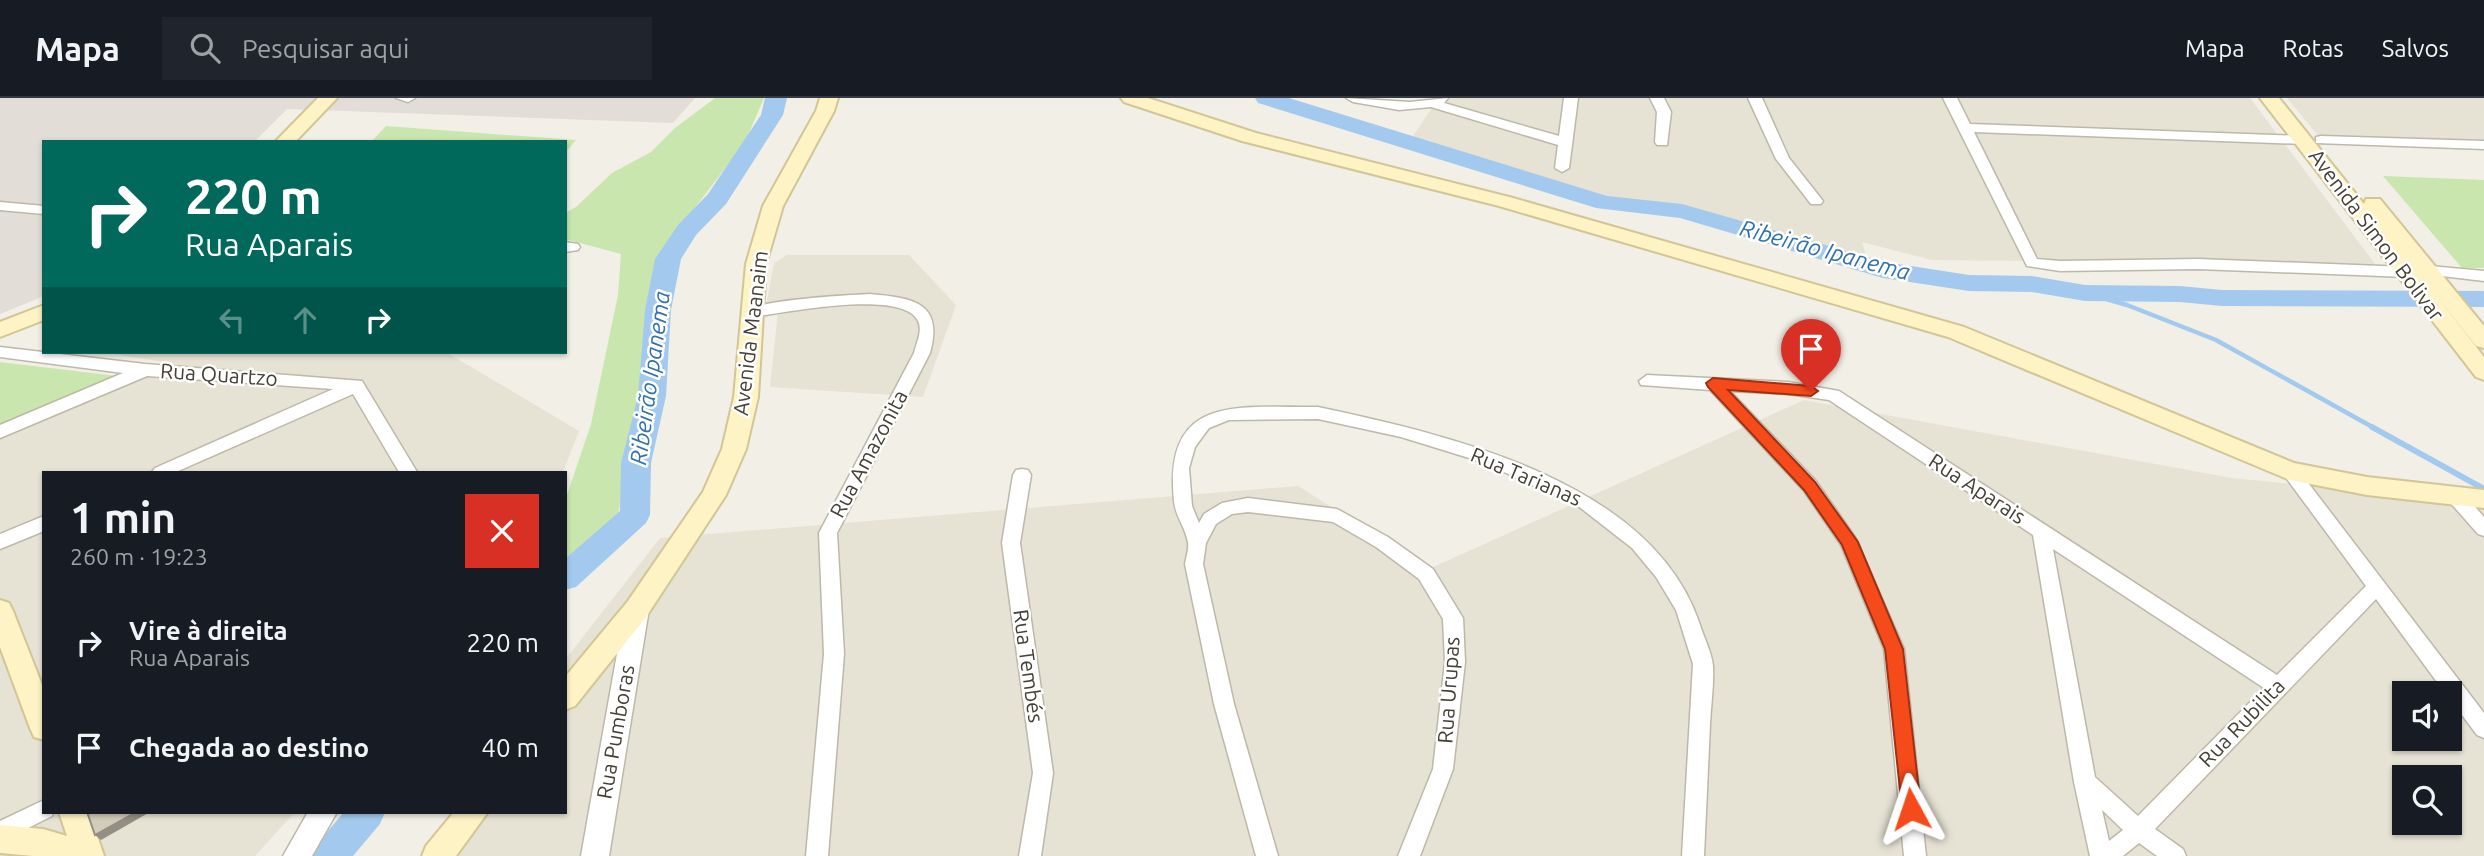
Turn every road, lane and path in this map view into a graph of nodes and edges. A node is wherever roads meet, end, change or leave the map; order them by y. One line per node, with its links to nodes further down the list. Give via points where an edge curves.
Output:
1 (328, 98): 15 (main road)
2 (403, 98): 3 (street)
3 (408, 98)
4 (829, 98): 26 (main road, Avenida Maanaim, via 773,206 756,264)
5 (1130, 98): 39 (main road, via 1249,137 1506,202 1956,332)
6 (1353, 98): 13 (street, via 1402,104)
7 (1571, 98): 18 (street)
8 (1657, 98): 17 (street, via 1664,112)
9 (1755, 98): 21 (street, via 1783,159)
10 (1950, 98): 14 (street)
11 (2269, 98): 16 (main road, Avenida Simon Bolivar)
12 (2286, 98): 16 (main road, Avenida Simon Bolivar)
13 (1438, 101): 18 (street)
14 (1967, 128): 16 (street); 24 (street, via 2032,262 2060,266 2198,264)
15 (286, 140)
16 (2312, 140): 19 (street); 24 (main road, Avenida Simon Bolivar)
17 (1662, 142)
18 (1567, 143): 20 (street)
19 (2484, 145)
20 (1562, 168)
21 (1816, 201)
22 (0, 206): 23 (street)
23 (42, 210)
24 (2422, 276): 25 (street); 29 (main road, Avenida Simon Bolivar); 32 (main road, Avenida Simon Bolivar, via 2445,326)
25 (2484, 276)
26 (752, 312): 49 (main road, Avenida Maanaim, via 746,397 734,449 714,495); 67 (street, Rua Amazonita, via 884,298 913,307 924,316 928,330 922,353 828,533 834,654)
27 (42, 313): 28 (main road)
28 (0, 330)
29 (2480, 334)
30 (0, 352): 31 (street, Rua Quartzo)
31 (145, 370): 35 (street, Rua Quartzo); 36 (street)
32 (2484, 372)
33 (1647, 381): 34 (street, Rua Aparais)
34 (1713, 383): 45 (street, Rua Aparais, via 1833,394); 72 (street, via 1810,486 1849,542 1894,649)
35 (356, 385): 37 (street); 38 (street)
36 (0, 432)
37 (170, 471)
38 (407, 471)
39 (2290, 471): 41 (main road, via 2367,486); 48 (street)
40 (1022, 475): 68 (street, Rua Tembés, via 1011,543 1043,773)
41 (2454, 495): 42 (main road); 44 (street)
42 (2484, 499)
43 (42, 524): 46 (street)
44 (2484, 529)
45 (2041, 531): 51 (street, Rua Aparais); 55 (street)
46 (0, 542)
47 (1197, 543): 69 (street, Rua Tarianas, via 1195,564 1213,655); 70 (street, Rua Urupas, via 1210,519 1228,508 1248,505 1337,516 1426,574 1453,618 1455,662 1443,769); 71 (street, Rua Tarianas, via 1183,506 1180,468 1187,446 1203,424 1227,414 1318,413 1402,431 1488,458 1584,501 1638,543 1663,572 1685,608 1703,664)
48 (2376, 587): 51 (street, Rua Rubilita); 54 (street)
49 (637, 609): 52 (main road, Avenida Maanaim); 66 (street, Rua Pumboras)
50 (0, 611): 53 (main road)
51 (2277, 686): 60 (street, Rua Rubilita)
52 (567, 696)
53 (42, 723)
54 (2484, 729)
55 (2085, 782): 60 (street); 73 (street)
56 (42, 810): 61 (street)
57 (75, 814): 63 (main road)
58 (322, 814): 64 (street)
59 (471, 814): 65 (main road)
60 (2139, 830): 73 (street, Rua Rubilita); 74 (street)
61 (0, 832)
62 (0, 839): 63 (main road, via 43,843)
63 (87, 856)
64 (297, 856)
65 (437, 856)
66 (595, 856)
67 (817, 856)
68 (1030, 856)
69 (1267, 856)
70 (1409, 856)
71 (1693, 856)
72 (1915, 856)
73 (2104, 856)
74 (2175, 856)

